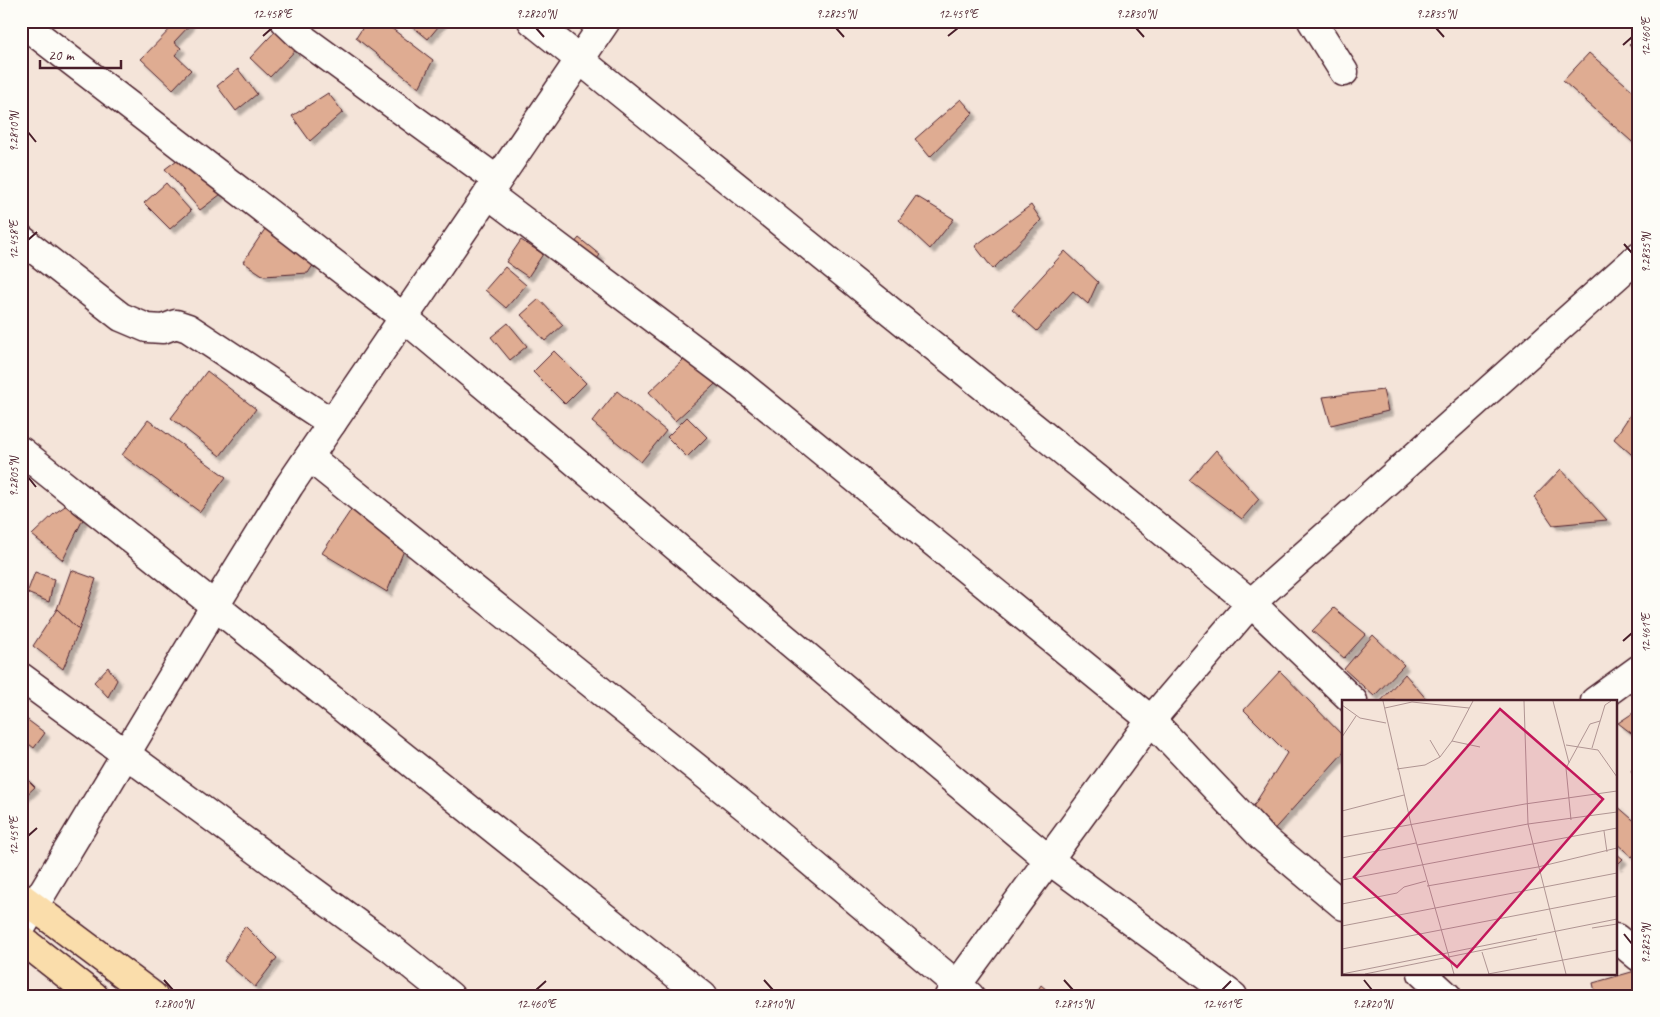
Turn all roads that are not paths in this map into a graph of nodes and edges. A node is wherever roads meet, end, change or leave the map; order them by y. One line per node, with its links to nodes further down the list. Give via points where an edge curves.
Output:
1 (286, 21): 8 (street, via 305,40)
2 (532, 21): 6 (street)
3 (606, 21): 6 (street)
4 (1312, 21): 7 (street)
5 (21, 22): 11 (street)
6 (580, 59): 8 (street); 15 (street)
7 (1344, 72)
8 (493, 187): 11 (street); 21 (street)
9 (21, 239): 12 (street, via 121,317 147,328 163,329 176,324 188,328)
10 (1639, 256): 15 (street)
11 (402, 318): 12 (street); 23 (street)
12 (332, 423): 14 (street)
13 (21, 451): 16 (street)
14 (309, 457): 16 (street); 30 (street, via 748,809)
15 (1251, 603): 19 (street); 21 (street)
16 (216, 604): 22 (street); 34 (street)
17 (1639, 668): 20 (street)
18 (21, 677): 22 (street)
19 (1352, 700)
20 (1596, 700)
21 (1151, 720): 23 (street); 24 (street, via 1262,837)
22 (126, 753): 25 (street); 33 (street, via 393,950)
23 (1049, 860): 30 (street); 35 (street)
24 (1342, 904)
25 (26, 911): 32 (main road)
26 (21, 939): 31 (main road)
27 (1618, 940): 28 (street)
28 (1639, 957)
29 (1423, 974): 36 (street)
30 (958, 992)
31 (94, 996)
32 (153, 996)
33 (450, 996)
34 (703, 996)
35 (1233, 996)
36 (1447, 996)

